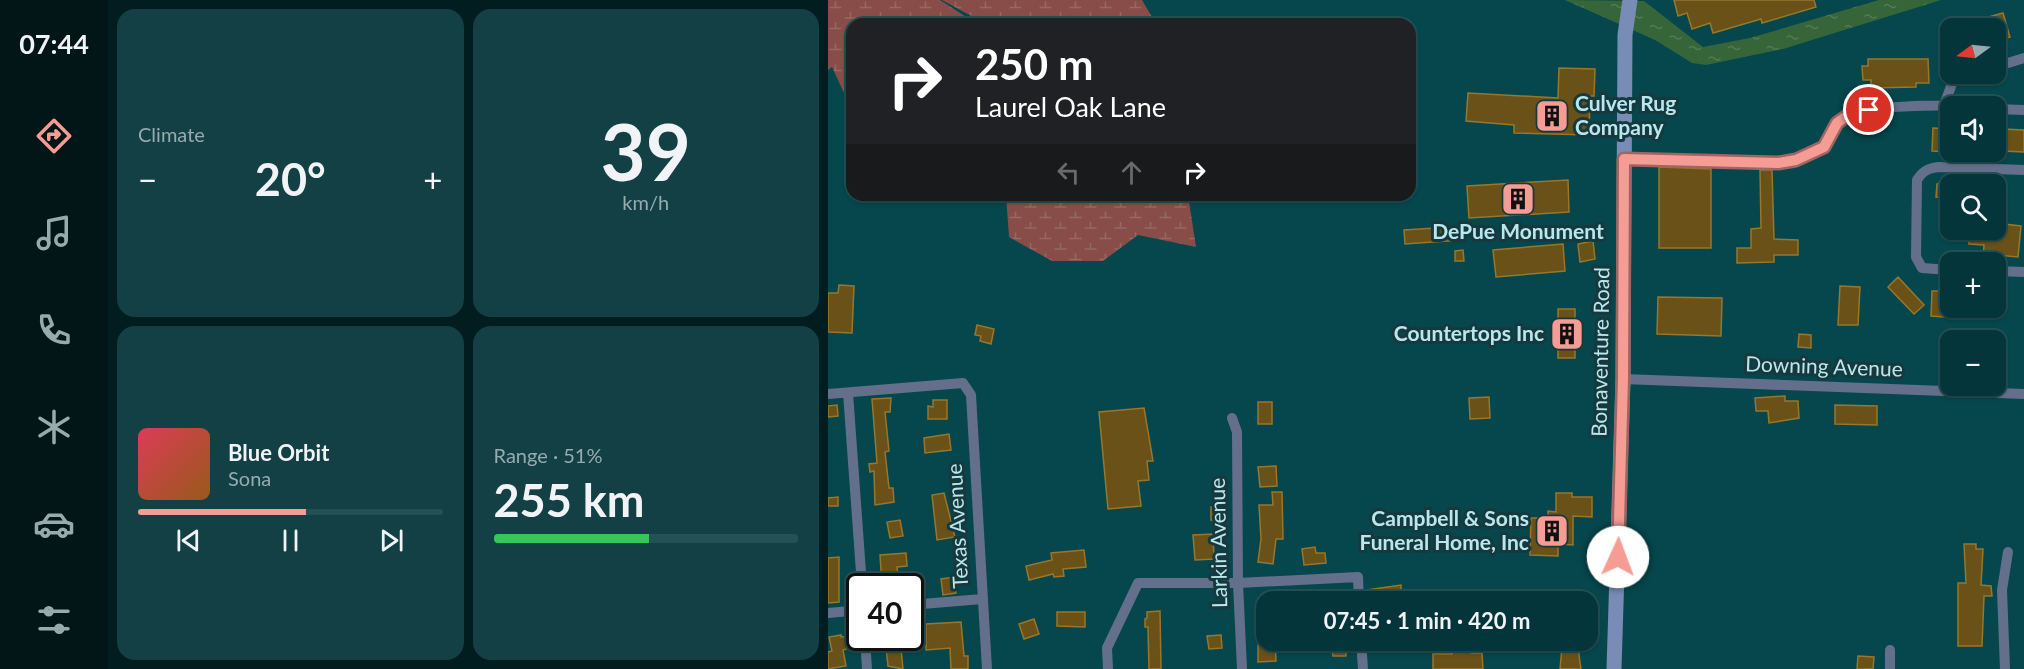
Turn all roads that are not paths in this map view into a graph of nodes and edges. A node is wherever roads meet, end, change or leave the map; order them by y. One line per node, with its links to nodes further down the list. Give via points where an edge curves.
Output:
1 (1630, 0): 7 (street, Bonaventure Road, via 1625,35)
2 (2024, 58): 3 (street)
3 (2006, 64)
4 (1940, 105): 7 (street, via 1851,113 1837,123 1824,147 1796,160 1778,163)
5 (2006, 109): 6 (street)
6 (2024, 110)
7 (1624, 159): 12 (street, Bonaventure Road)
8 (2024, 170): 9 (street, via 1939,166 1922,173 1917,180 1916,257 1922,268)
9 (1940, 269)
10 (2006, 271): 11 (street)
11 (2024, 272)
12 (1623, 379): 15 (street, Downing Avenue); 33 (street, Bonaventure Road)
13 (848, 393): 14 (street); 18 (street); 21 (street, Texas Avenue, via 963,383 971,395)
14 (828, 394)
15 (2024, 394)
16 (1232, 418): 19 (street, Larkin Avenue, via 1237,432)
17 (2008, 552): 35 (street, via 2002,590)
18 (861, 573)
19 (1238, 584): 20 (street, via 1358,577); 30 (street, via 1138,583 1107,648); 31 (street, Larkin Avenue)
20 (1359, 591)
21 (982, 599): 22 (street); 29 (street, Texas Avenue)
22 (924, 604)
23 (846, 611): 24 (street)
24 (828, 613)
25 (1890, 650): 34 (street)
26 (866, 651): 28 (street)
27 (1362, 651): 32 (street)
28 (867, 669)
29 (987, 669)
30 (1108, 669)
31 (1242, 669)
32 (1363, 669)
33 (1614, 669)
34 (1890, 669)
35 (2005, 669)

